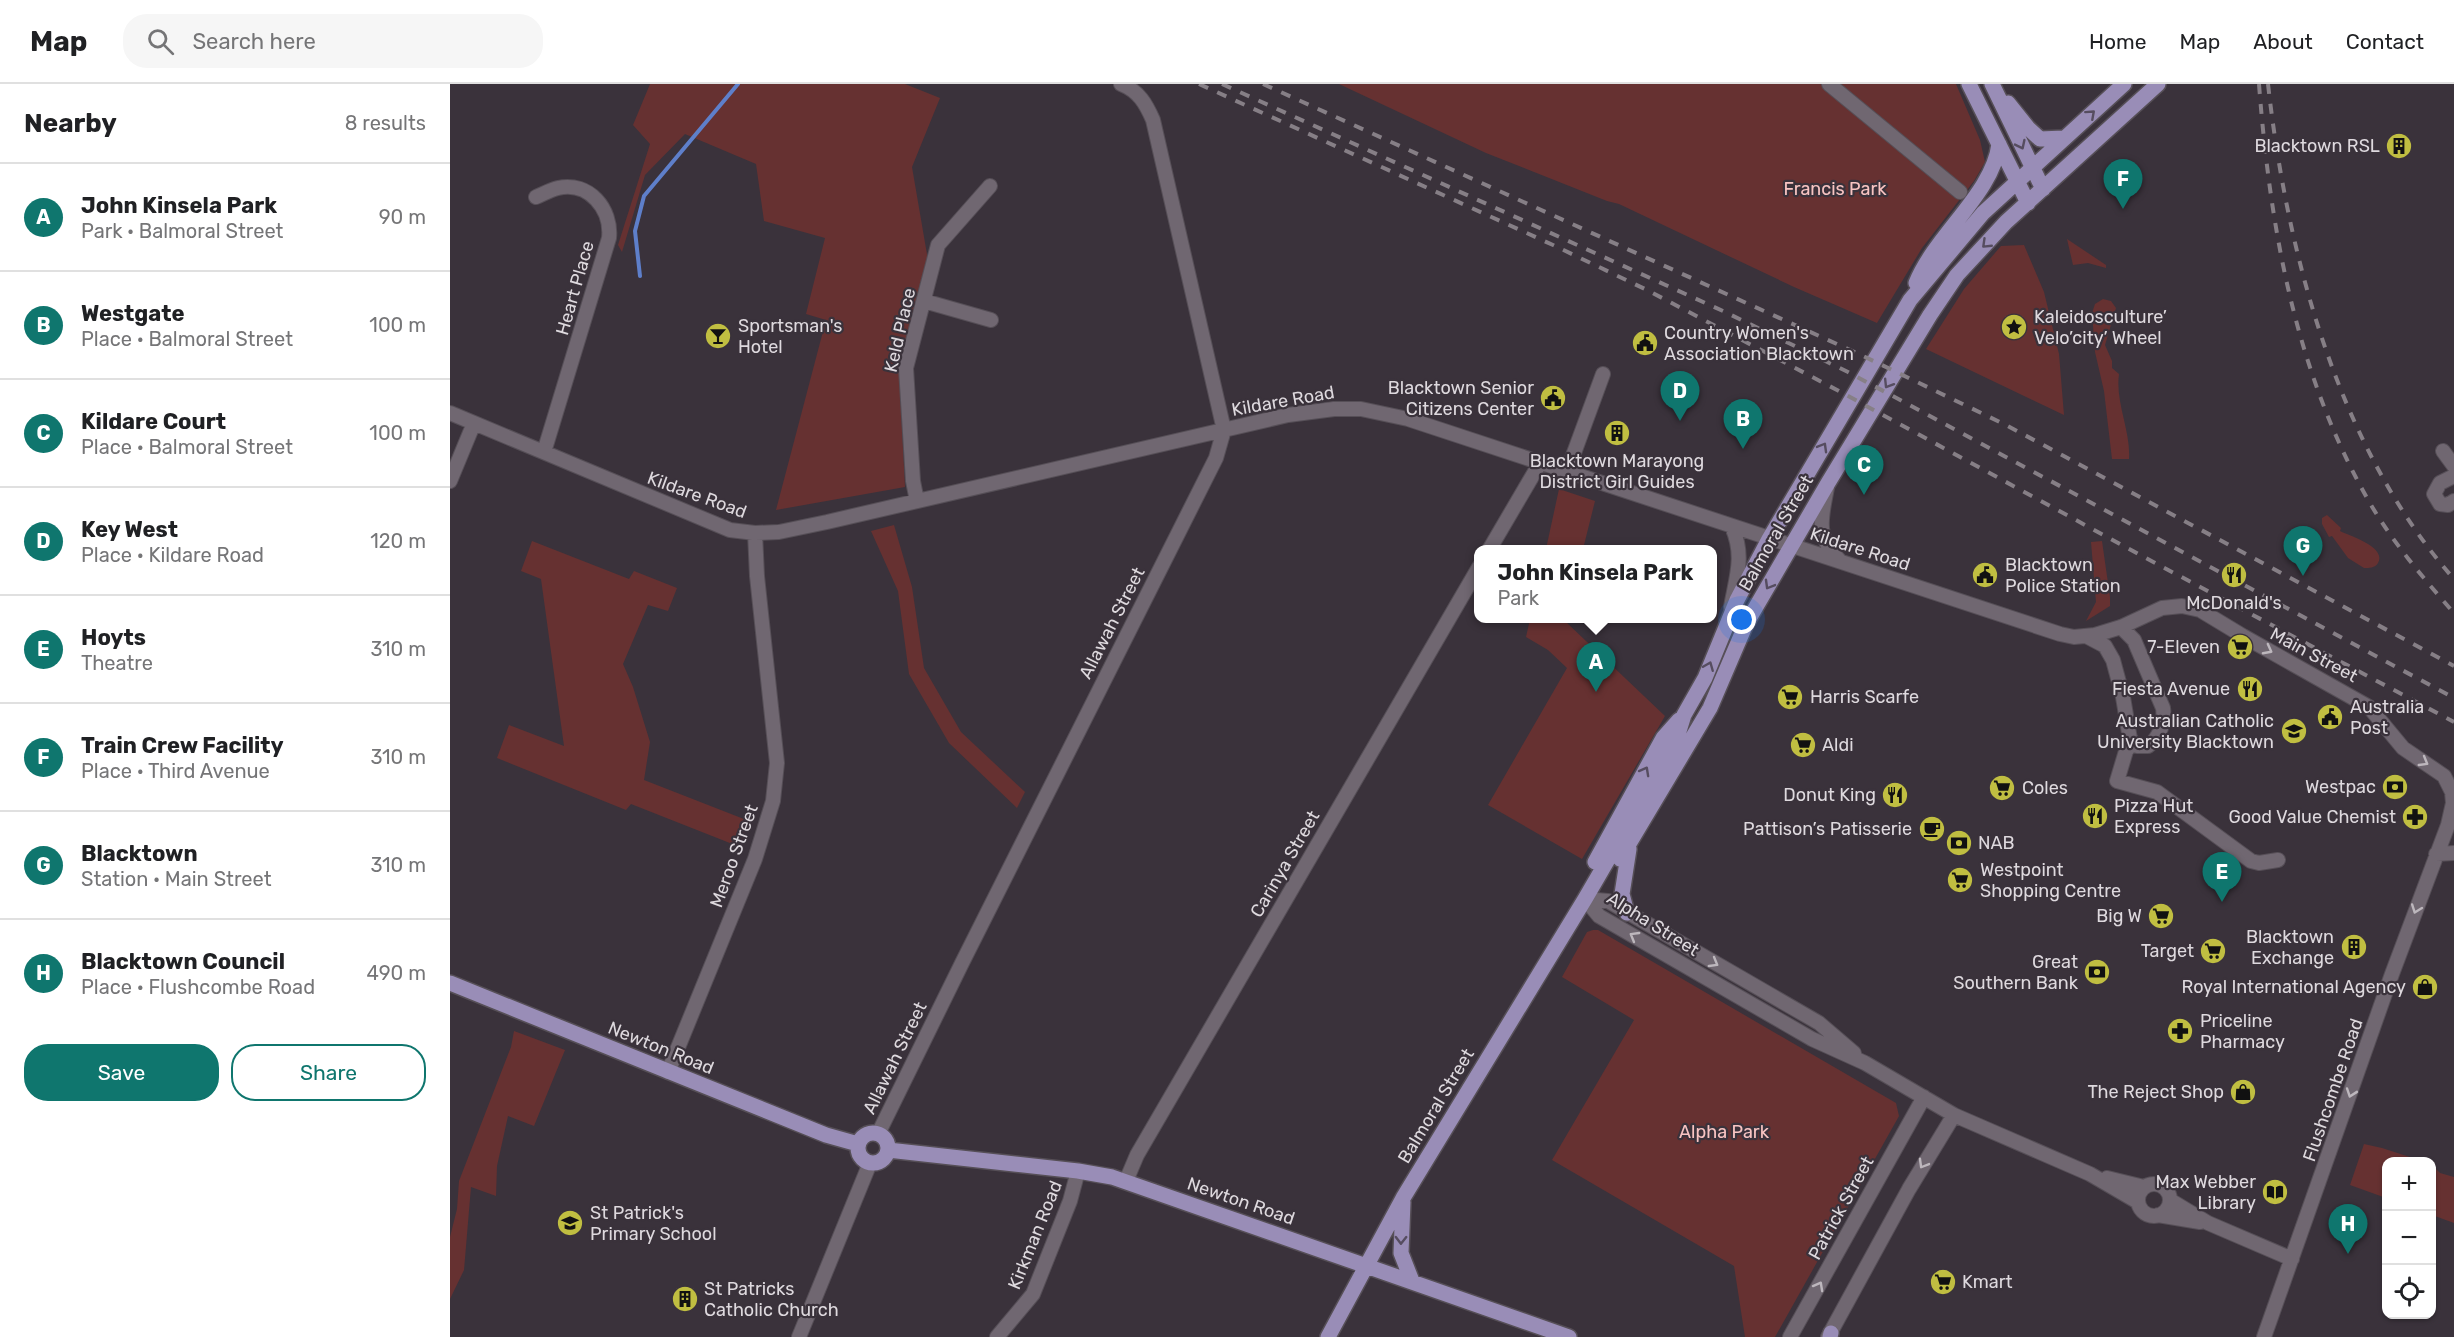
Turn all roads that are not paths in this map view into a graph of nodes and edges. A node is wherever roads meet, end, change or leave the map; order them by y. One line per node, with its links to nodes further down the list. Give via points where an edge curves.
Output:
1 (1121, 84): 22 (street, Allawah Street, via 1145,101 1153,120)
2 (1829, 84): 13 (street)
3 (1969, 84): 8 (main road)
4 (1993, 84): 7 (main road, via 2040,139); 9 (main road, one-way to 9)
5 (2124, 84): 7 (main road, Balmoral Street, one-way to 5)
6 (2158, 84): 12 (main road, Balmoral Street)
7 (2064, 138): 9 (main road, Balmoral Street)
8 (1999, 144): 10 (main road); 16 (main road, via 1991,174 1938,243)
9 (2032, 168): 10 (main road, Balmoral Street); 12 (main road)
10 (2018, 180): 15 (main road); 16 (main road, Balmoral Street, via 1983,213)
11 (990, 186): 17 (street, Keld Place, via 938,245)
12 (2043, 189): 15 (main road, Balmoral Street)
13 (1960, 192)
14 (536, 197): 24 (street, Heart Place, via 558,188 586,192 598,200 610,226)
15 (2028, 203): 30 (main road, Balmoral Street, one-way to 30, via 1957,275)
16 (1910, 300): 35 (main road, Balmoral Street, one-way to 16)
17 (924, 301): 18 (street); 31 (street, Keld Place, via 905,376 912,481)
18 (991, 320)
19 (1603, 374): 27 (street)
20 (450, 413): 21 (street, Kildare Road)
21 (474, 423): 24 (street, Kildare Road); 29 (street)
22 (1224, 430): 25 (street, Kildare Road, via 1314,411 1361,409 1408,419); 31 (street, Kildare Road); 55 (street, Allawah Street, via 1216,458)
23 (2443, 451): 26 (street)
24 (544, 452): 34 (street, Kildare Road, via 730,530)
25 (1540, 463): 27 (street, Kildare Road); 36 (street)
26 (2454, 466)
27 (1567, 472): 33 (street, Kildare Road)
28 (2454, 476): 32 (street, via 2440,483 2434,499 2448,505)
29 (450, 482)
30 (1828, 483): 37 (main road, Balmoral Street); 38 (street, via 1821,525 1827,545)
31 (917, 501): 34 (street, Kildare Road, via 779,532)
32 (2454, 501)
33 (1732, 527): 35 (street, Kildare Road); 40 (street, via 1740,562)
34 (755, 533): 52 (street, Meroo Street, via 777,763 773,801 755,858)
35 (1769, 539): 37 (street, Kildare Road); 40 (main road, Balmoral Street)
36 (1491, 545)
37 (1792, 545): 38 (street, Kildare Road); 44 (main road, Balmoral Street, one-way to 44, via 1746,624 1710,708)
38 (1842, 563): 42 (street, Kildare Road, via 2060,634)
39 (1474, 576): 61 (street, Carinya Street, via 1137,1155)
40 (1730, 615): 48 (main road, Balmoral Street, one-way to 40, via 1675,744 1684,715 1705,678)
41 (2121, 627): 42 (street, Kildare Road); 43 (street, via 2134,640 2164,713 2152,743 2142,747); 45 (street, Main Street, one-way to 45, via 2162,608 2182,606 2200,610 2369,707 2403,748 2440,771 2447,780 2452,792 2452,812)
42 (2088, 637): 43 (street, via 2105,646 2113,660)
43 (2132, 743): 47 (street, via 2117,781 2157,792 2251,861)
44 (1630, 843): 48 (main road, Balmoral Street, via 1604,885); 49 (main road, via 1622,894)
45 (2436, 854): 46 (street); 68 (street, Flushcombe Road, one-way to 68)
46 (2454, 854)
47 (2278, 860)
48 (1585, 899): 49 (street, Alpha Street, via 1608,901); 51 (street, Alpha Street, one-way to 48, via 1812,1040 1599,916); 63 (main road, Balmoral Street)
49 (1628, 913): 51 (street, Alpha Street, one-way to 51, via 1819,1023)
50 (450, 983): 52 (main road, Newton Road)
51 (1865, 1062): 53 (street, Alpha Street)
52 (668, 1072): 56 (main road, Newton Road)
53 (1924, 1097): 54 (street, Alpha Street); 76 (street, Patrick Street, one-way to 53)
54 (1954, 1114): 60 (street, Alpha Street); 72 (street, one-way to 72, via 1909,1188)
55 (878, 1134): 56 (main road, via 864,1136); 57 (main road, via 886,1140)
56 (858, 1144): 58 (main road, via 861,1157)
57 (888, 1150): 58 (main road, via 881,1161); 59 (main road, Newton Road)
58 (870, 1163): 73 (street)
59 (1078, 1171): 61 (main road, Newton Road); 74 (street, Kirkman Road, via 1071,1202 1033,1294)
60 (2090, 1174): 62 (street, Alpha Street); 65 (street, Alpha Street)
61 (1126, 1181): 69 (main road, Newton Road)
62 (2144, 1187): 64 (street, via 2162,1186); 65 (street)
63 (1403, 1198): 69 (main road, Balmoral Street); 70 (main road, one-way to 70, via 1401,1253)
64 (2170, 1200): 66 (street, via 2167,1209); 67 (street)
65 (2138, 1202): 66 (street, via 2146,1214)
66 (2158, 1215): 67 (street)
67 (2208, 1223): 68 (street)
68 (2292, 1258): 77 (street, Flushcombe Road)
69 (1367, 1265): 70 (main road, Newton Road); 75 (main road, Balmoral Street)
70 (1412, 1281): 71 (main road, Newton Road)
71 (1560, 1335)
72 (1830, 1336)
73 (799, 1337)
74 (998, 1337)
75 (1328, 1337)
76 (1790, 1337)
77 (2264, 1337)

